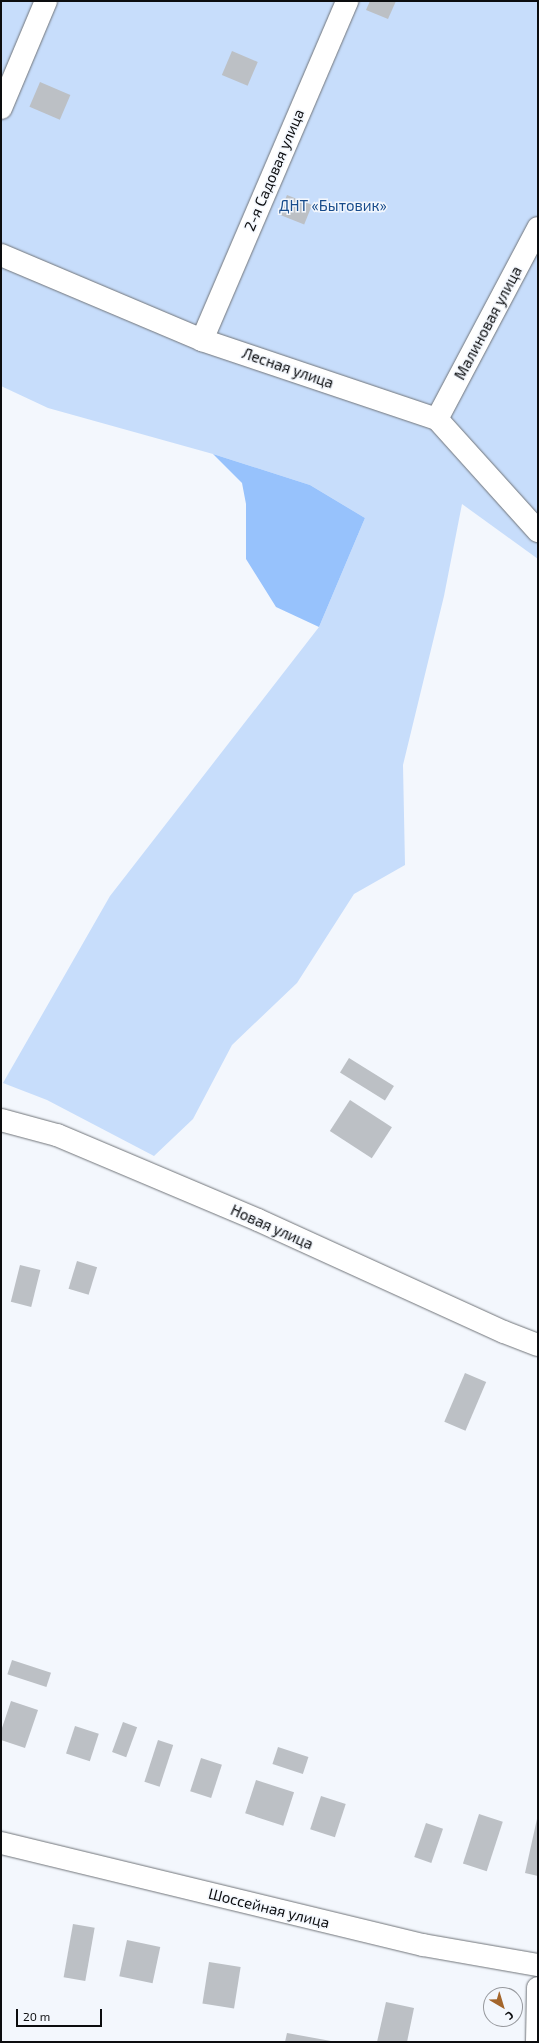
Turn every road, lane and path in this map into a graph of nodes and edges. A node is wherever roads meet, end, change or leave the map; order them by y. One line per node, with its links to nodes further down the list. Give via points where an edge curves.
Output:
1 (46, 1): 3 (street)
2 (347, 1): 6 (street, 2-я Садовая улица)
3 (1, 108)
4 (538, 228): 7 (street, Малиновая улица)
5 (1, 255): 6 (street, Лесная улица)
6 (202, 340): 7 (street, Лесная улица)
7 (437, 419): 8 (street, Лесная улица)
8 (538, 531)
9 (1, 1120): 10 (street, Новая улица, via 71,1141 258,1220)
10 (538, 1345)
11 (1, 1843): 12 (street, Шоссейная улица, via 423,1945)
12 (538, 1965)
13 (538, 1988): 14 (street)
14 (537, 2042)

